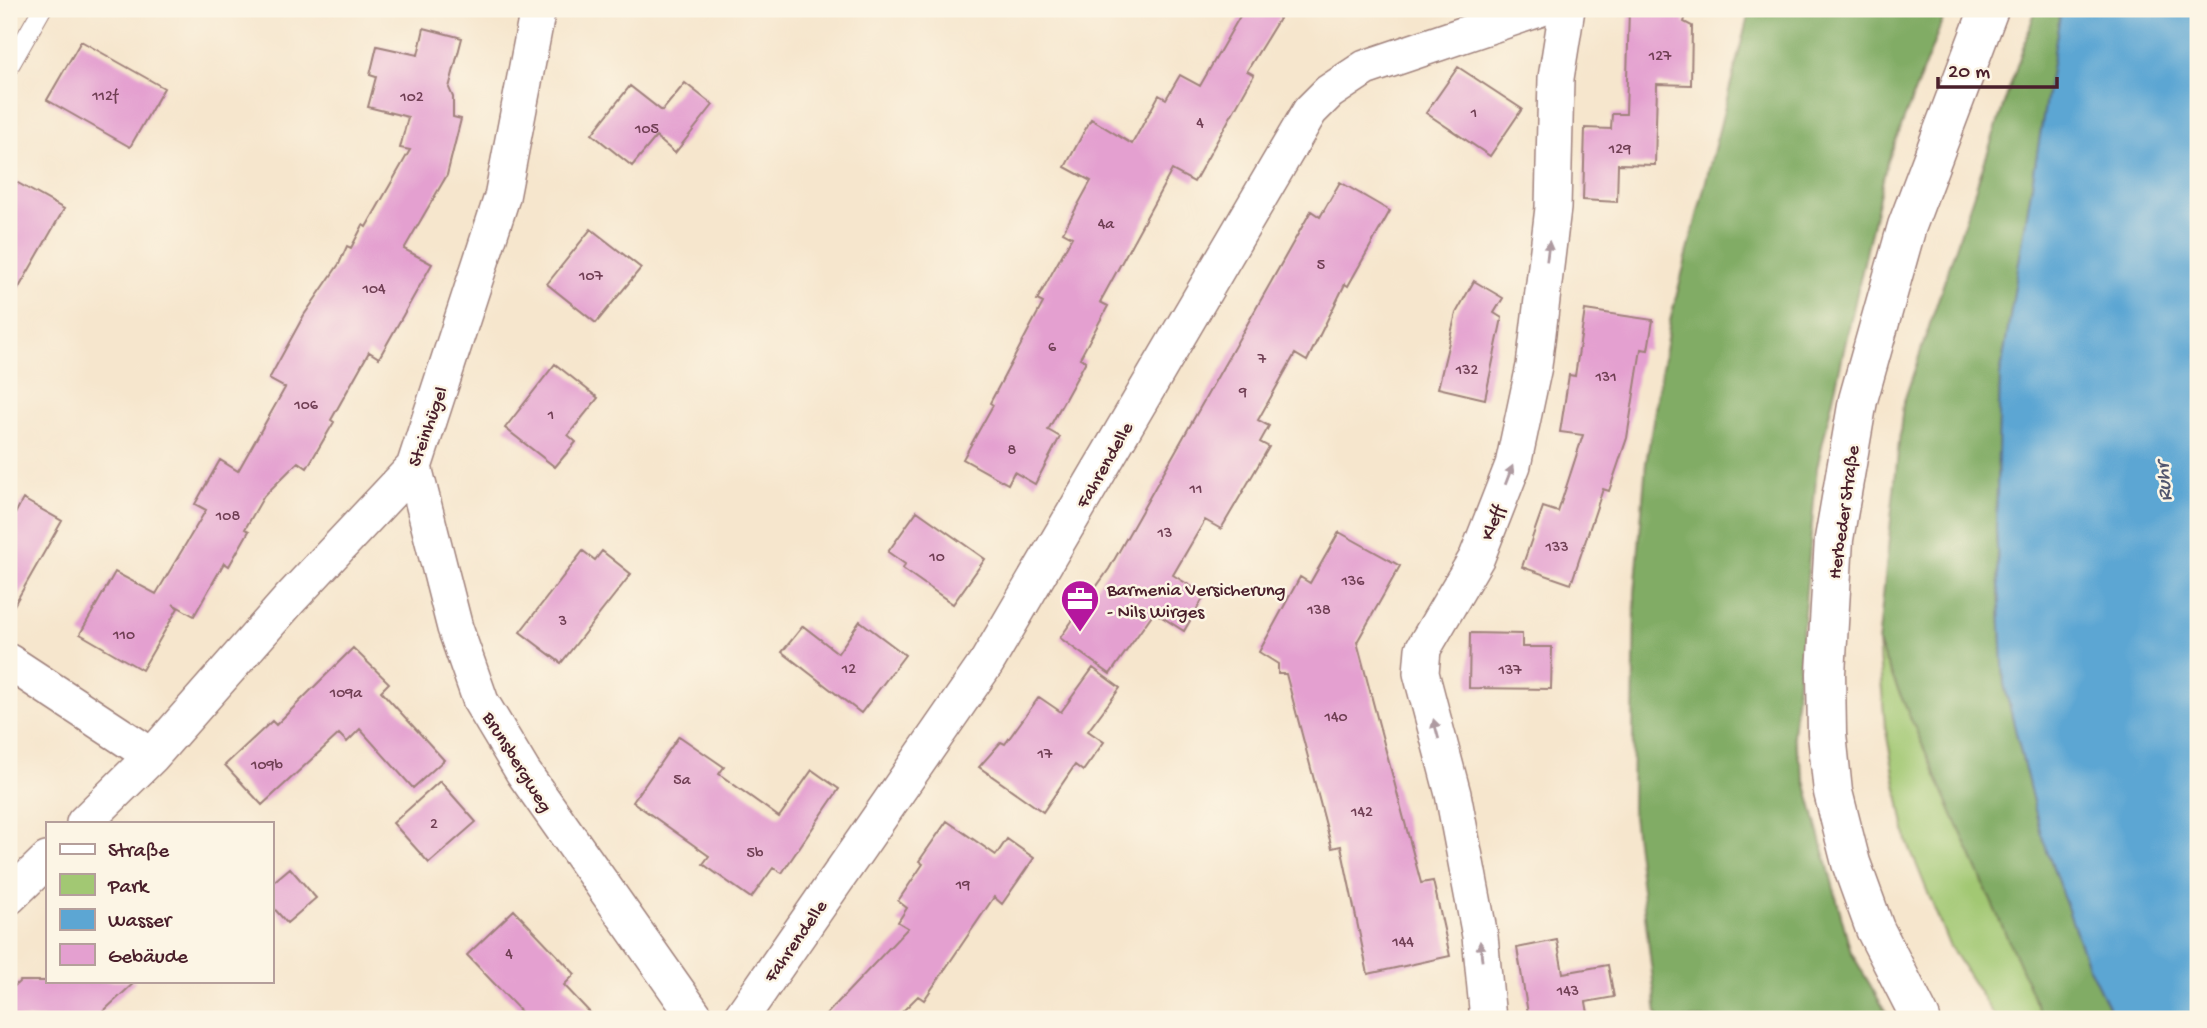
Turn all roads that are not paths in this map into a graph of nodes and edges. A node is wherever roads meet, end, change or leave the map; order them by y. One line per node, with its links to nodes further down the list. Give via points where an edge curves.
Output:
1 (42, 9): 6 (lane)
2 (538, 9): 7 (street, Steinhügel, via 502,197)
3 (1539, 9): 14 (street, Fahrendelle, via 1365,68 1310,111 986,662)
4 (1567, 9): 15 (street, Kleff, one-way to 4, via 1480,936 1453,794 1420,660 1477,557 1513,465 1534,366 1553,208 1556,78)
5 (1989, 9): 16 (main road, Herbeder Straße, via 1907,226 1858,400 1834,539 1826,673 1833,792 1851,863 1875,929)
6 (9, 67)
7 (414, 467): 9 (street, Steinhügel); 13 (street, Brunsbergweg, via 455,628 481,702 523,772)
8 (9, 662): 9 (street)
9 (152, 756): 10 (street, Steinhügel)
10 (85, 822)
11 (46, 861): 12 (street)
12 (9, 897)
13 (697, 1019)
14 (740, 1019)
15 (1488, 1019)
16 (1922, 1019)

